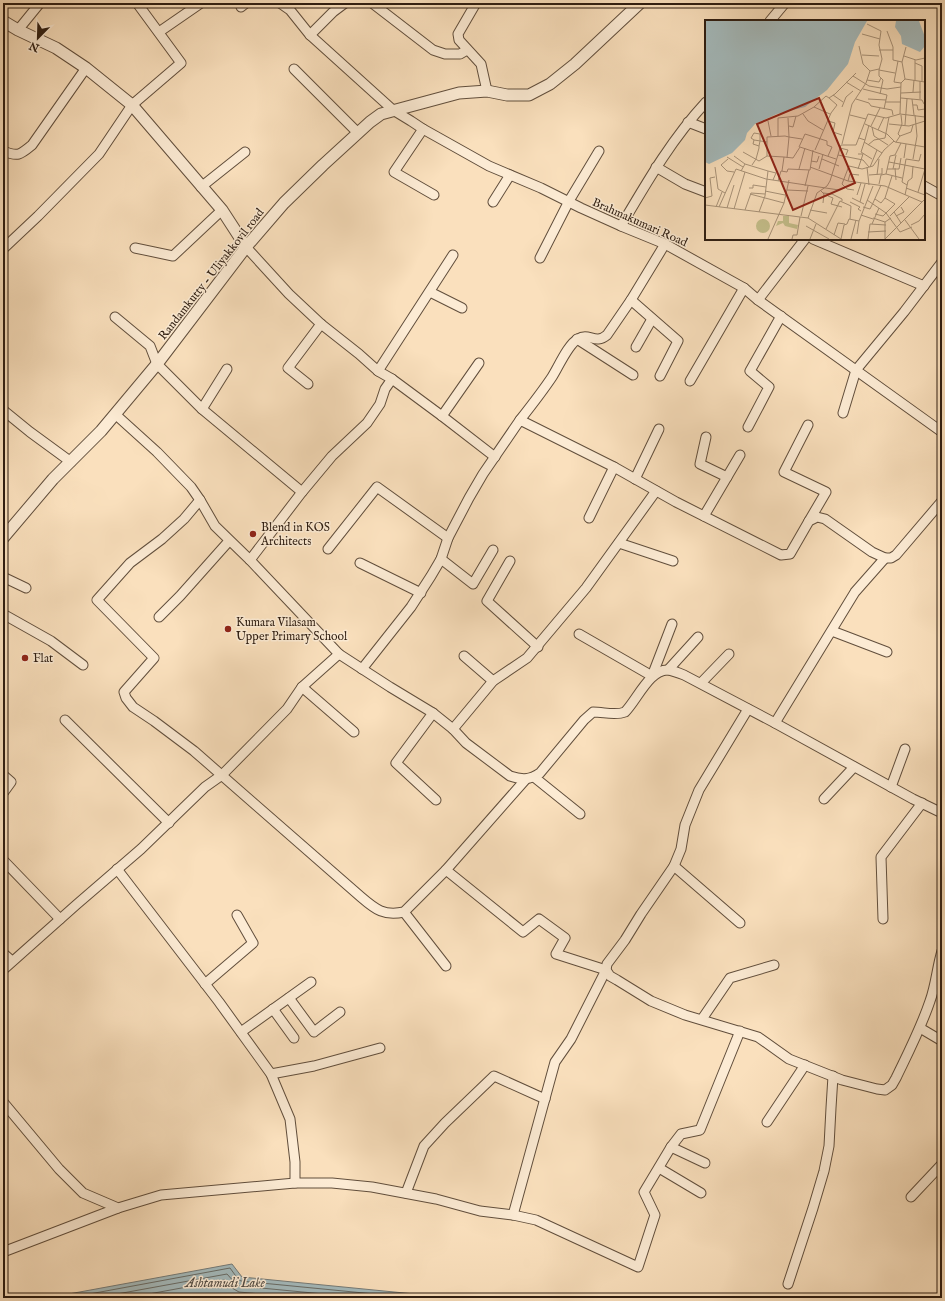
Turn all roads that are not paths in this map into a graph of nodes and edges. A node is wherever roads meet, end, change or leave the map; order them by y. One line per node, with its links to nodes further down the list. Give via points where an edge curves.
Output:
1 (40, 3): 12 (street)
2 (137, 3): 13 (street)
3 (201, 3): 13 (street)
4 (280, 3): 14 (street, Brahmakumari Road, via 290,10)
5 (345, 3): 14 (street)
6 (372, 3): 15 (street, via 432,50 445,54 460,54)
7 (476, 3): 15 (street, via 458,34 458,40)
8 (640, 3): 18 (street, Randamkutty - Uliyakkovil road, via 550,84 529,95 507,95)
9 (785, 3): 10 (street)
10 (771, 20)
11 (3, 21): 12 (street)
12 (18, 30): 16 (street, via 56,48)
13 (159, 32): 20 (street, via 181,63)
14 (310, 35): 21 (street, Brahmakumari Road)
15 (467, 50): 18 (street, via 481,64)
16 (86, 68): 20 (street); 26 (street, via 32,145 23,153 16,155)
17 (294, 69): 25 (street)
18 (487, 91): 21 (street, Randamkutty - Uliyakkovil road, via 459,93)
19 (705, 103): 22 (street)
20 (132, 105): 31 (street); 45 (street, via 99,154)
21 (393, 110): 23 (street, Brahmakumari Road); 25 (street, Randamkutty - Uliyakkovil road, via 381,114)
22 (688, 122): 24 (street); 29 (street)
23 (423, 129): 30 (street, Brahmakumari Road); 34 (street, via 394,172)
24 (705, 129)
25 (358, 133): 43 (street, Randamkutty - Uliyakkovil road, via 284,203)
26 (3, 151)
27 (599, 151): 36 (street)
28 (244, 152): 31 (street)
29 (656, 167): 33 (street, via 685,184); 39 (street)
30 (510, 175): 36 (street, Brahmakumari Road); 37 (street)
31 (201, 187): 38 (street)
32 (925, 187): 35 (street)
33 (705, 192)
34 (434, 195)
35 (942, 196)
36 (569, 201): 39 (street, Brahmakumari Road); 47 (street)
37 (493, 202)
38 (222, 210): 43 (street); 44 (street, via 173,256)
39 (621, 226): 42 (street, Brahmakumari Road)
40 (804, 240): 53 (street)
41 (815, 240): 49 (street)
42 (665, 244): 50 (street, Brahmakumari Road); 52 (street)
43 (246, 247): 58 (street); 62 (street, Randamkutty - Uliyakkovil road)
44 (135, 248)
45 (3, 249)
46 (453, 255): 51 (street)
47 (540, 258)
48 (942, 262): 49 (street)
49 (924, 286): 64 (street)
50 (744, 288): 53 (street, Brahmakumari Road); 69 (street)
51 (430, 292): 54 (street); 65 (street)
52 (631, 300): 57 (street); 59 (street, via 603,339)
53 (758, 300): 55 (street, Brahmakumari Road)
54 (462, 308)
55 (781, 316): 64 (street, Brahmakumari Road); 78 (street, via 750,371 769,387)
56 (115, 317): 62 (street, via 150,346)
57 (652, 319): 60 (street); 67 (street, via 678,341)
58 (321, 324): 65 (street); 70 (street, via 288,368)
59 (577, 339): 66 (street); 76 (street)
60 (636, 347)
61 (479, 363): 75 (street)
62 (157, 364): 71 (street); 74 (street, Randamkutty - Uliyakkovil road)
63 (227, 369): 71 (street)
64 (856, 370): 73 (street); 80 (street, Brahmakumari Road)
65 (378, 371): 68 (street)
66 (633, 374)
67 (660, 376)
68 (392, 379): 75 (street); 89 (street, via 367,423 332,456)
69 (690, 381)
70 (308, 384)
71 (202, 409): 89 (street)
72 (3, 410): 84 (street)
73 (843, 412)
74 (115, 414): 84 (street, Randamkutty - Uliyakkovil road); 90 (street, via 157,452)
75 (442, 416): 83 (street)
76 (520, 420): 83 (street); 85 (street)
77 (808, 425): 94 (street, via 784,472 826,492)
78 (748, 427)
79 (659, 429): 87 (street)
80 (942, 432)
81 (706, 437): 86 (street, via 700,464)
82 (740, 455): 86 (street)
83 (495, 457): 96 (street)
84 (71, 462): 95 (street, Randamkutty - Uliyakkovil road, via 53,479)
85 (614, 467): 87 (street); 93 (street)
86 (727, 477): 92 (street)
87 (635, 479): 88 (street)
88 (656, 491): 92 (street); 98 (street)
89 (302, 492): 103 (street)
90 (200, 500): 97 (street, via 214,526); 137 (street, via 184,519 130,564 97,600 154,658 124,692 126,698 133,707)
91 (942, 501): 101 (street, via 896,555)
92 (704, 516): 94 (street, via 785,555 790,554)
93 (589, 518)
94 (809, 521): 101 (street, via 817,517 825,519 872,552)
95 (3, 538)
96 (448, 538): 99 (street, via 377,487); 102 (street)
97 (229, 541): 103 (street); 111 (street)
98 (619, 543): 105 (street); 116 (street)
99 (328, 549)
100 (493, 550): 102 (street, via 473,584)
101 (885, 558): 113 (street, via 855,592)
102 (441, 559): 109 (street)
103 (250, 560): 118 (street)
104 (510, 561): 116 (street, via 487,601)
105 (673, 561)
106 (360, 563): 109 (street)
107 (3, 577): 108 (street)
108 (26, 588)
109 (421, 592): 122 (street)
110 (3, 614): 121 (street, via 51,641)
111 (159, 617)
112 (672, 624): 124 (street)
113 (832, 631): 117 (street); 131 (street)
114 (579, 634): 124 (street)
115 (698, 637): 123 (street)
116 (538, 646): 125 (street, via 528,658)
117 (887, 652)
118 (339, 654): 122 (street); 127 (street)
119 (729, 654): 126 (street)
120 (464, 656): 125 (street)
121 (83, 665)
122 (362, 669): 129 (street)
123 (668, 670): 124 (street); 126 (street, via 684,674)
124 (652, 676): 138 (street, via 625,712 593,712 540,773)
125 (493, 681): 132 (street)
126 (701, 683): 128 (street)
127 (302, 687): 133 (street); 137 (street, via 287,709)
128 (748, 709): 131 (street); 148 (street, via 700,790 685,825 681,849)
129 (433, 713): 132 (street); 142 (street, via 396,764)
130 (65, 720): 146 (street)
131 (775, 723): 135 (street)
132 (453, 729): 138 (street, via 466,743 510,776 519,779)
133 (354, 732)
134 (905, 749): 139 (street)
135 (854, 767): 139 (street); 141 (street)
136 (3, 775): 140 (street, via 11,782)
137 (222, 775): 146 (street, via 205,787); 151 (street, via 375,909 395,914)
138 (530, 778): 145 (street); 150 (street, via 518,787)
139 (891, 787): 143 (street)
140 (3, 793)
141 (824, 799)
142 (436, 800)
143 (922, 804): 144 (street); 154 (street, via 881,857)
144 (942, 812)
145 (580, 814)
146 (169, 823): 149 (street)
147 (3, 860): 153 (street)
148 (674, 866): 155 (street); 162 (street, via 607,964)
149 (117, 870): 153 (street); 164 (street)
150 (446, 870): 151 (street); 162 (street, via 523,932 539,919 565,938 556,954)
151 (404, 912): 160 (street)
152 (237, 915): 164 (street, via 252,943)
153 (60, 919): 158 (street)
154 (883, 919)
155 (740, 923)
156 (942, 950): 169 (street, via 930,1000)
157 (3, 953): 158 (street)
158 (12, 961): 161 (street)
159 (774, 965): 168 (street, via 730,978)
160 (446, 966)
161 (3, 970)
162 (606, 970): 168 (street, via 610,976 651,1001); 178 (street, via 571,1040 555,1062)
163 (312, 982): 165 (street)
164 (205, 984): 171 (street)
165 (289, 998): 166 (street); 167 (street, via 314,1032)
166 (274, 1009): 171 (street); 172 (street)
167 (340, 1012)
168 (702, 1019): 170 (street)
169 (920, 1028): 173 (street); 177 (street, via 896,1078 885,1090)
170 (740, 1031): 175 (street, via 758,1037 789,1058); 181 (street, via 700,1130 681,1134)
171 (241, 1032): 176 (street)
172 (294, 1038)
173 (942, 1041)
174 (380, 1048): 176 (street, via 314,1066)
175 (805, 1065): 177 (street); 180 (street)
176 (271, 1074): 185 (street, via 290,1119)
177 (834, 1076): 192 (street, via 830,1146)
178 (545, 1099): 186 (street, via 494,1076 424,1146); 190 (street)
179 (3, 1102): 189 (street, via 82,1193)
180 (767, 1122)
181 (671, 1147): 182 (street); 184 (street)
182 (705, 1163)
183 (942, 1164): 188 (street)
184 (659, 1168): 187 (street); 190 (street, via 644,1192 655,1215 638,1267 536,1220)
185 (295, 1183): 186 (street, via 332,1183); 189 (street, via 161,1195)
186 (406, 1193): 190 (street, via 480,1211)
187 (701, 1193)
188 (911, 1197)
189 (118, 1208): 191 (street)
190 (513, 1215)
191 (3, 1252)
192 (788, 1284)

